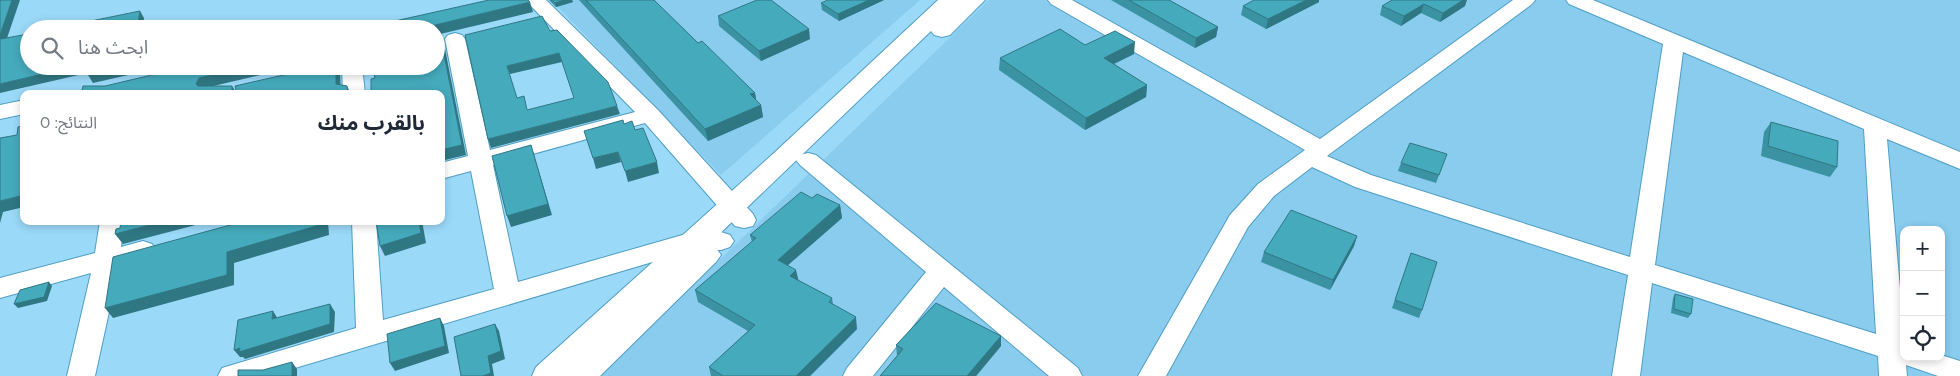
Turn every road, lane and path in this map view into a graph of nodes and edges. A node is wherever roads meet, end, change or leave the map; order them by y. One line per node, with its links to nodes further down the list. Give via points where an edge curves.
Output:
1 (951, 0): 20 (main road)
2 (974, 0): 16 (main road)
3 (1058, 0): 15 (street)
4 (1525, 0): 15 (street)
5 (1576, 0): 8 (street)
6 (538, 12): 13 (street)
7 (455, 39): 17 (street)
8 (1674, 41): 14 (street); 27 (street)
9 (353, 75): 10 (street)
10 (354, 90)
11 (20, 108): 12 (street)
12 (0, 112)
13 (650, 115): 17 (street); 20 (street)
14 (1875, 125): 18 (street); 31 (street)
15 (1315, 153): 27 (street, via 1363,181); 43 (street, via 1266,190 1239,221)
16 (808, 160): 20 (main road); 28 (street)
17 (478, 161): 19 (street); 30 (street)
18 (1960, 161)
19 (445, 170)
20 (738, 213): 23 (main road); 24 (main road)
21 (111, 225): 26 (street)
22 (364, 225): 32 (street)
23 (693, 241): 24 (street); 30 (street); 39 (main road)
24 (721, 241): 40 (main road)
25 (170, 243): 26 (street)
26 (107, 260): 29 (street); 37 (street)
27 (1641, 270): 33 (street); 44 (street)
28 (942, 271): 41 (street); 42 (street)
29 (0, 288)
30 (508, 294): 32 (street)
31 (1900, 329)
32 (370, 334): 38 (street)
33 (1900, 353)
34 (1900, 361): 45 (street)
35 (1925, 361): 36 (street)
36 (1960, 372)
37 (81, 376)
38 (232, 376)
39 (548, 376)
40 (579, 376)
41 (857, 376)
42 (1068, 376)
43 (1152, 376)
44 (1626, 376)
45 (1893, 376)

